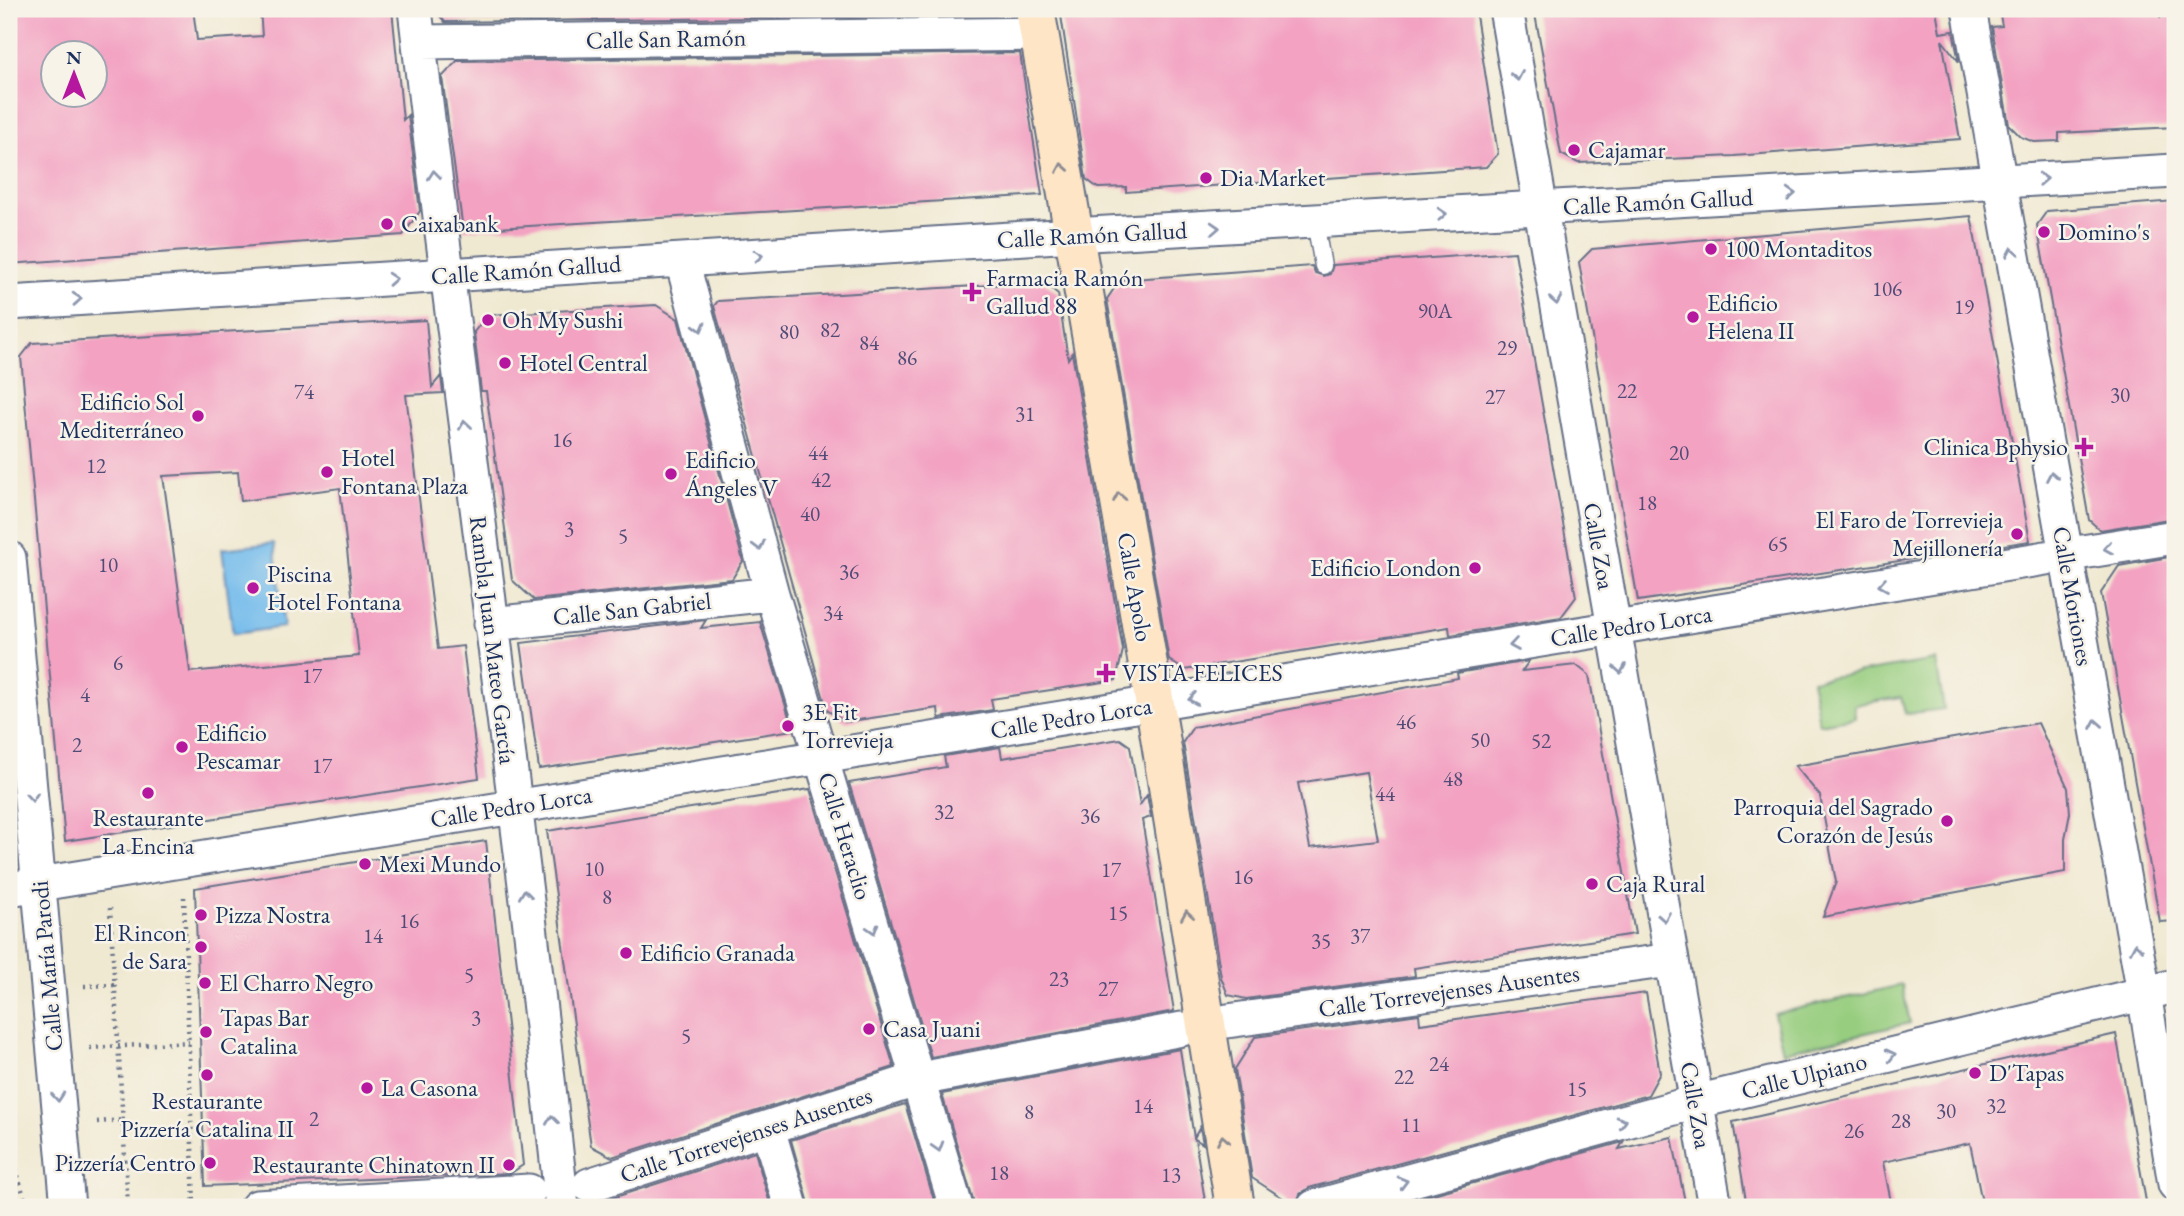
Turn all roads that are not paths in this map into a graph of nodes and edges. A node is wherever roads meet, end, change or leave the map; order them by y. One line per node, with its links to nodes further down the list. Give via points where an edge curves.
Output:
1 (415, 9): 5 (street, Rambla Juan Mateo García)
2 (1506, 9): 8 (street, Calle Zoa, one-way to 8)
3 (1969, 9): 7 (street, Calle Moriones)
4 (1037, 22): 5 (street, Calle San Ramón); 10 (street, Calle Apolo, one-way to 4)
5 (419, 42): 13 (street, Rambla Juan Mateo García, one-way to 5)
6 (2175, 171): 7 (street, Calle Ramón Gallud, one-way to 6)
7 (1998, 181): 8 (street, Calle Ramón Gallud, one-way to 7); 16 (street, Calle Moriones, one-way to 7)
8 (1540, 209): 9 (street, Calle Ramón Gallud, one-way to 8); 20 (street, Calle Zoa, one-way to 20)
9 (1315, 222): 10 (street, Calle Ramón Gallud, one-way to 9); 12 (lane)
10 (1073, 235): 11 (street, Calle Ramón Gallud, one-way to 10); 21 (street, Calle Apolo, one-way to 10)
11 (682, 261): 13 (street, Calle Ramón Gallud); 18 (street, Calle Heraclio, one-way to 18)
12 (1323, 266)
13 (445, 275): 14 (street, Calle Ramón Gallud, one-way to 13); 19 (street, Rambla Juan Mateo García, one-way to 13)
14 (9, 303)
15 (2175, 537): 16 (street, Calle Pedro Lorca, one-way to 16)
16 (2066, 555): 20 (street, Calle Pedro Lorca, one-way to 20); 26 (street, Calle Moriones, one-way to 16)
17 (9, 558): 24 (street, Calle María Parodi, one-way to 24)
18 (772, 594): 19 (street, Calle San Gabriel); 22 (street, Calle Heraclio)
19 (491, 624): 23 (street, Rambla Juan Mateo García)
20 (1613, 629): 21 (street, Calle Pedro Lorca, one-way to 21); 25 (street, Calle Zoa, one-way to 25)
21 (1155, 705): 22 (street, Calle Pedro Lorca); 39 (street, Calle Apolo, one-way to 21)
22 (822, 757): 23 (street, Calle Pedro Lorca); 38 (street, Calle Heraclio, one-way to 38)
23 (515, 806): 24 (street, Calle Pedro Lorca); 34 (street, Rambla Juan Mateo García, one-way to 23)
24 (24, 888): 35 (street, Calle María Parodi, one-way to 35)
25 (1671, 960): 27 (street, Calle Torrevejenses Ausentes); 31 (street, Calle Zoa)
26 (2160, 989): 31 (street, Calle Ulpiano, one-way to 26); 33 (street, Calle Moriones)
27 (1227, 1021)
28 (1182, 1029): 29 (street)
29 (935, 1076)
30 (903, 1084): 32 (street, Calle Torrevejenses Ausentes)
31 (1696, 1102): 40 (street, Calle Ulpiano, one-way to 31); 41 (street, Calle Zoa)
32 (768, 1129): 34 (street, Calle Torrevejenses Ausentes); 37 (street)
33 (2175, 1184)
34 (560, 1193): 36 (street, Calle Torrevejenses Ausentes)
35 (68, 1207)
36 (257, 1207)
37 (791, 1207)
38 (956, 1207)
39 (1235, 1207)
40 (1314, 1207)
41 (1715, 1207)

